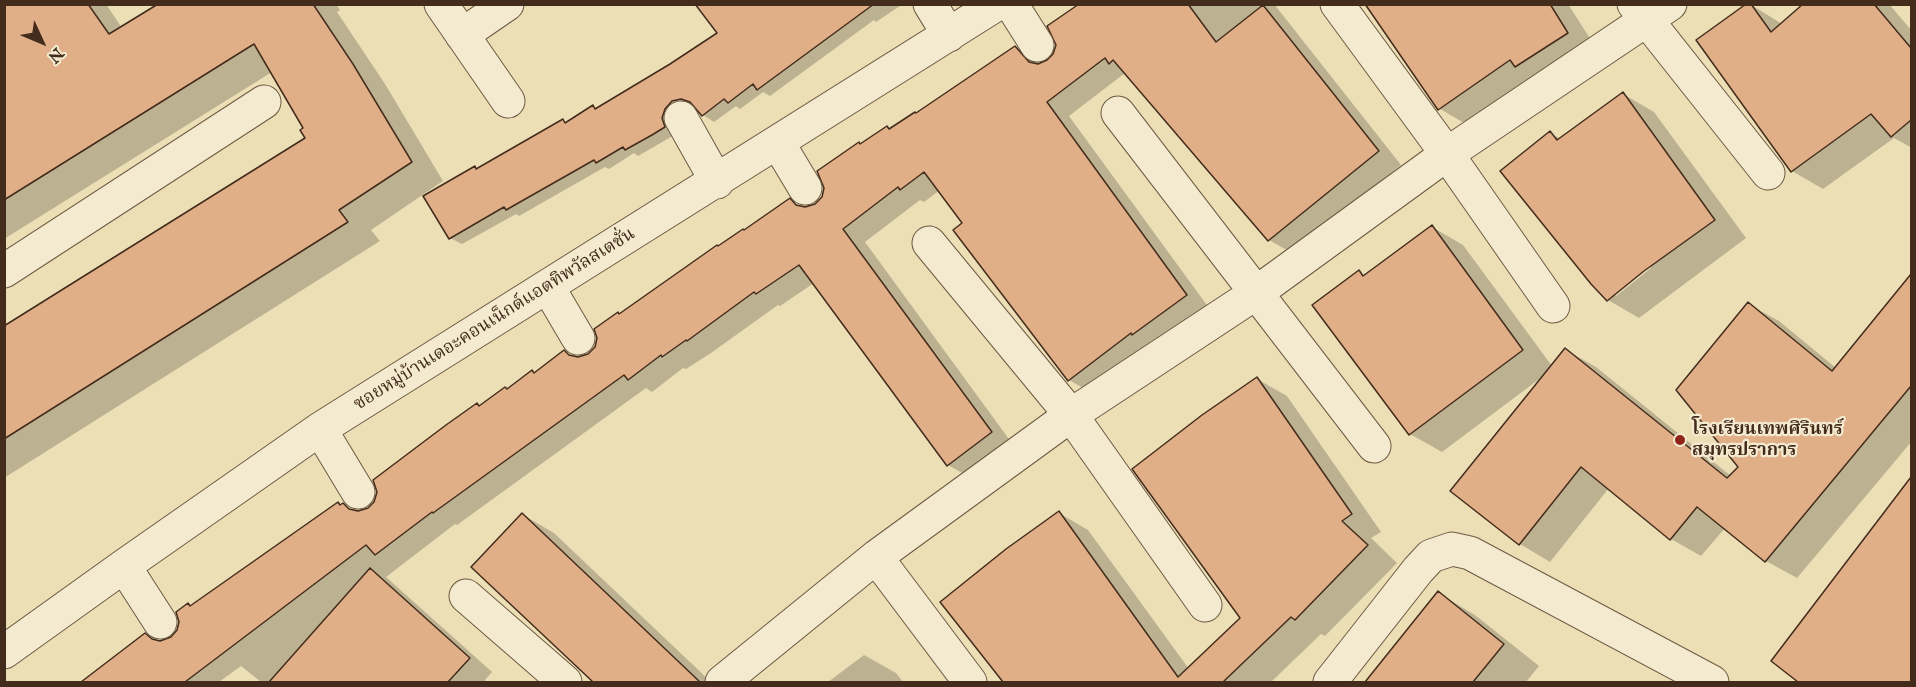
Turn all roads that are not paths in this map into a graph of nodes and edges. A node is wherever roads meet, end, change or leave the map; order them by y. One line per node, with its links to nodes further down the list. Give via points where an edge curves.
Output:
1 (441, 4): 8 (street)
2 (507, 4): 8 (street)
3 (930, 4): 9 (street)
4 (997, 4): 9 (street, ซอยหมู่บ้านเดอะคอนเน็กต์แอตทิพวัลสเตชั่น)
5 (1011, 4): 10 (street)
6 (1337, 4): 16 (street)
7 (1650, 10): 16 (street); 17 (street)
8 (462, 35): 11 (street)
9 (949, 35): 15 (street, ซอยหมู่บ้านเดอะคอนเน็กต์แอตทิพวัลสเตชั่น)
10 (1037, 45)
11 (508, 101)
12 (264, 102): 21 (street)
13 (1118, 113): 23 (street)
14 (681, 118): 18 (street)
15 (778, 143): 18 (street, ซอยหมู่บ้านเดอะคอนเน็กต์แอตทิพวัลสเตชั่น); 19 (street)
16 (1447, 154): 23 (street); 24 (street)
17 (1768, 173)
18 (717, 182): 22 (street, ซอยหมู่บ้านเดอะคอนเน็กต์แอตทิพวัลสเตชั่น)
19 (805, 188)
20 (929, 243): 26 (street)
21 (4, 271)
22 (548, 287): 25 (street); 27 (street, ซอยหมู่บ้านเดอะคอนเน็กต์แอตทิพวัลสเตชั่น)
23 (1256, 293): 26 (street); 28 (street)
24 (1553, 306)
25 (578, 338)
26 (1071, 415): 30 (street); 33 (street)
27 (320, 429): 29 (street); 31 (street, ซอยหมู่บ้านเดอะคอนเน็กต์แอตทิพวัลสเตชั่น)
28 (1374, 446)
29 (358, 492)
30 (876, 556): 37 (street); 38 (street)
31 (123, 566): 34 (street); 35 (street, ซอยหมู่บ้านเดอะคอนเน็กต์แอตทิพวัลสเตชั่น)
32 (465, 596): 36 (street)
33 (1205, 605)
34 (160, 622)
35 (4, 652)
36 (565, 682)
37 (722, 682)
38 (970, 682)
39 (1330, 682): 40 (street, via 1418,570 1431,556 1452,549 1470,553)
40 (1712, 682)

